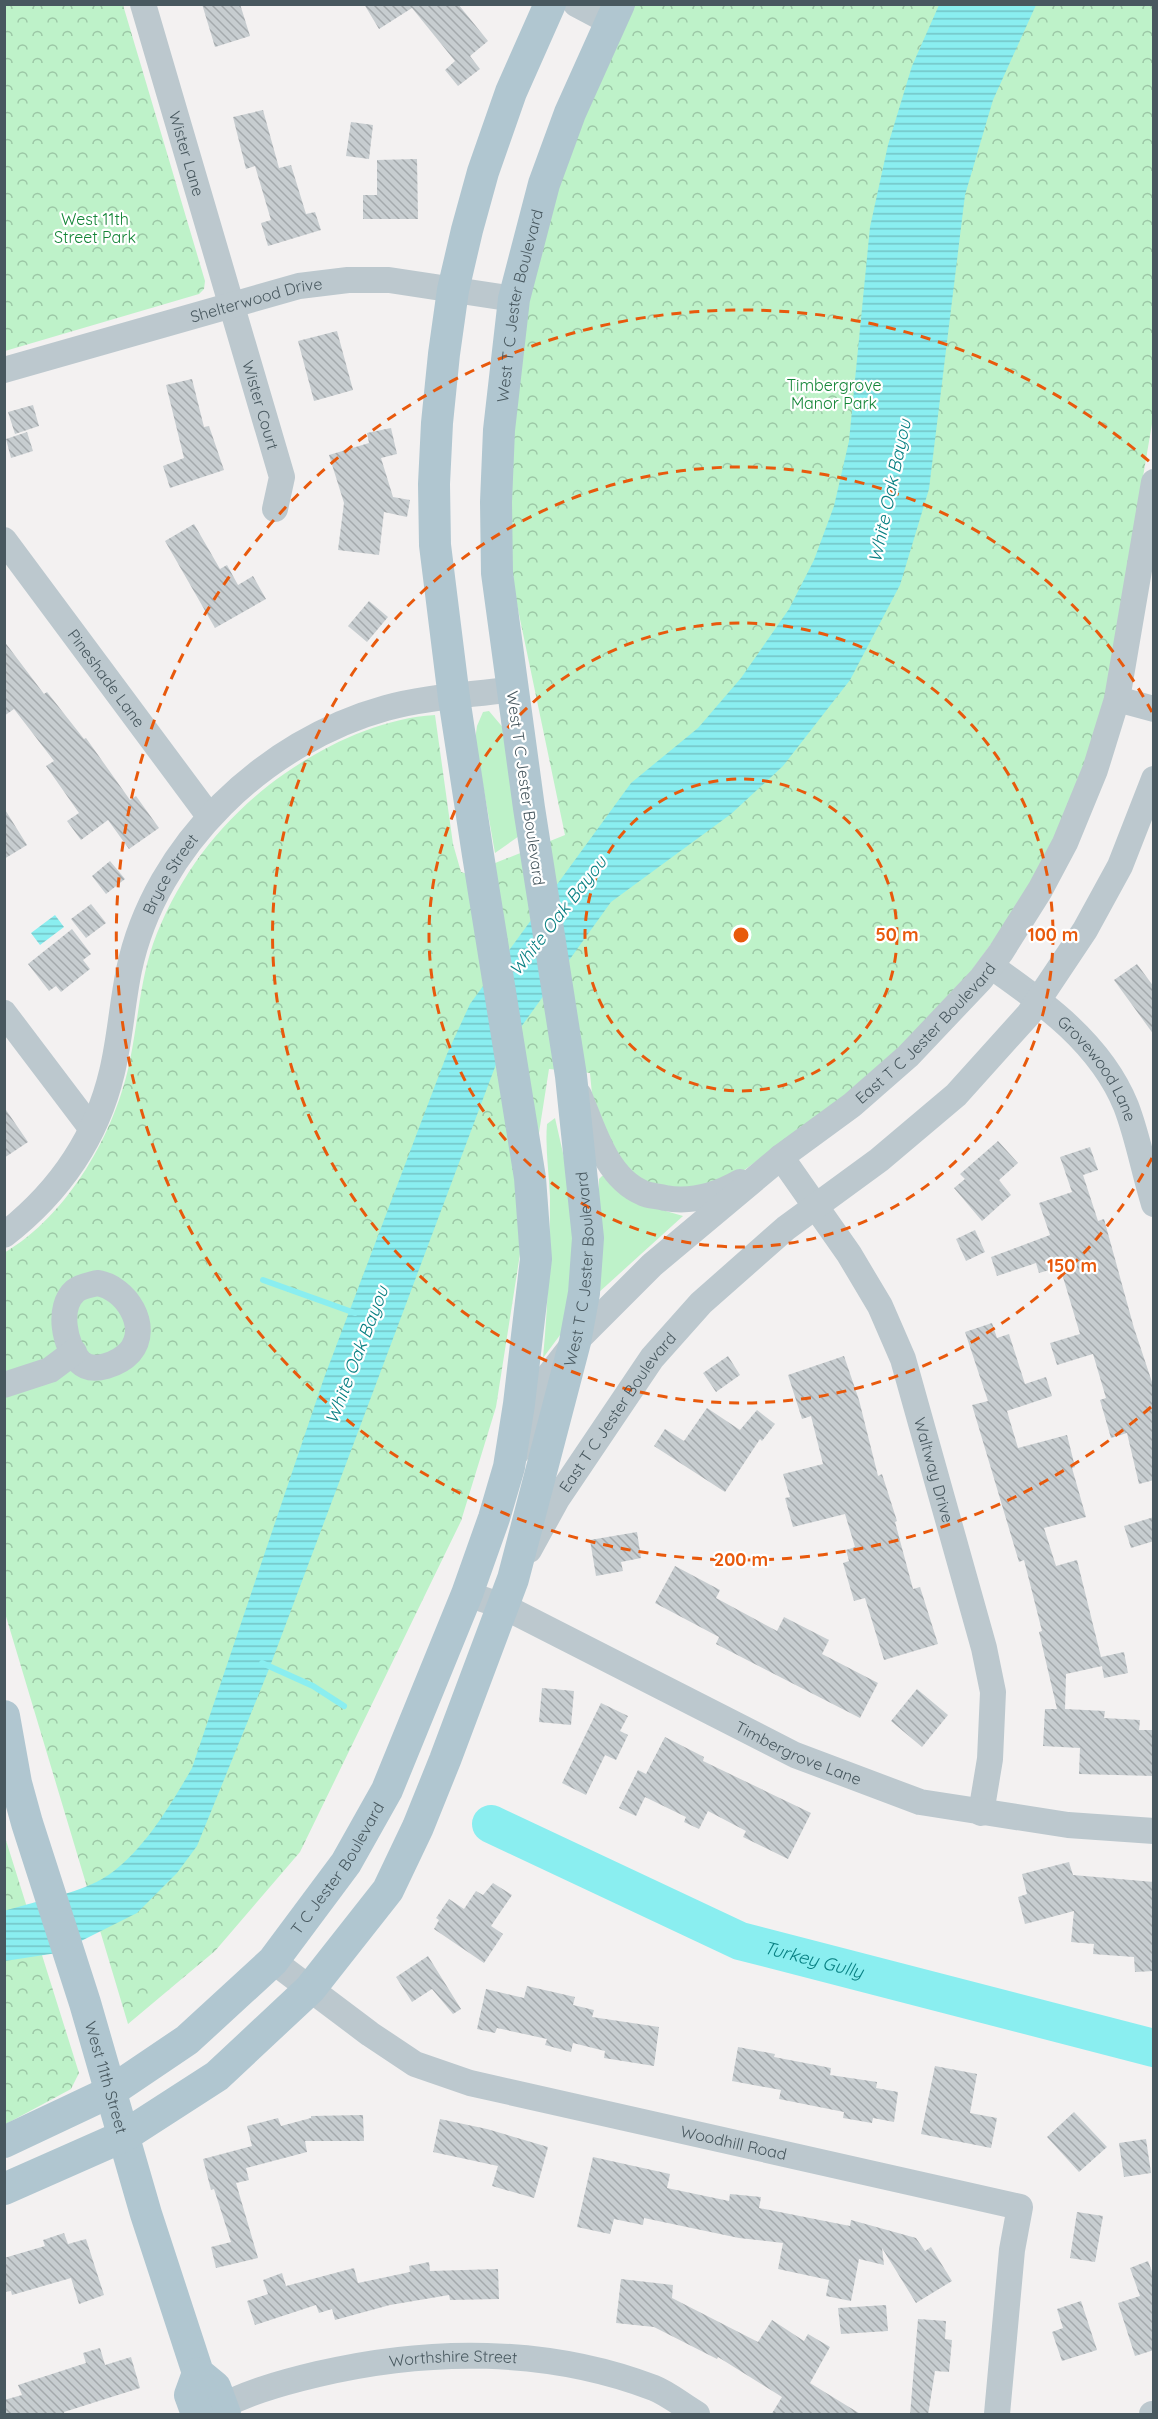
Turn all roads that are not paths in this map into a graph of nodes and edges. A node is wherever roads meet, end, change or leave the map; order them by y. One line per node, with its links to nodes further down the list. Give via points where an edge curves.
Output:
1 (143, 4): 7 (street, Wister Lane)
2 (550, 4): 5 (main road, via 511,92 483,172)
3 (576, 4): 4 (street)
4 (614, 13): 6 (main road, West T C Jester Boulevard, via 544,184)
5 (453, 290): 6 (street, Shelterwood Drive); 7 (street, Shelterwood Drive, via 389,280 348,280 299,286); 13 (main road, via 434,484 435,545)
6 (514, 299): 12 (main road, West T C Jester Boulevard, via 499,430 496,502 497,573)
7 (232, 304): 8 (street, Shelterwood Drive); 10 (street, Wister Court, via 282,477)
8 (4, 370)
9 (1154, 482): 14 (street, East T C Jester Boulevard)
10 (275, 509)
11 (4, 540): 17 (street, Pineshade Lane)
12 (512, 689): 13 (street, Bryce Street); 21 (main road, West T C Jester Boulevard)
13 (454, 698): 17 (street, Bryce Street, via 388,707 306,740 263,768); 30 (main road, via 530,1178 536,1259)
14 (1117, 699): 15 (street); 18 (street, East T C Jester Boulevard, via 1095,770 1065,843)
15 (1154, 709)
16 (1154, 779): 19 (street, East T C Jester Boulevard, via 1120,866 1086,930)
17 (209, 816): 22 (street, Bryce Street, via 144,920 130,967 112,1073)
18 (991, 966): 19 (street, Grovewood Lane); 23 (street, East T C Jester Boulevard, via 908,1056 852,1105)
19 (1038, 999): 24 (street, Grovewood Lane, via 1075,1031 1110,1074 1126,1107); 25 (street, East T C Jester Boulevard, via 956,1095 879,1160)
20 (4, 1014): 22 (street)
21 (571, 1076): 23 (street, via 601,1149 624,1180 642,1193 682,1201 721,1192); 27 (main road, West T C Jester Boulevard, via 588,1238)
22 (91, 1128): 26 (street, Bryce Street, via 80,1153 56,1188)
23 (781, 1157): 25 (street, Waltway Drive); 27 (street, East T C Jester Boulevard, via 652,1265)
24 (1154, 1204)
25 (815, 1206): 31 (street, East T C Jester Boulevard, via 701,1303 652,1358 556,1499); 35 (street, Waltway Drive, via 880,1306 903,1359 980,1636 993,1692 990,1759)
26 (4, 1235)
27 (575, 1342): 30 (street, East T C Jester Boulevard, via 546,1379 539,1407); 31 (main road, West T C Jester Boulevard)
28 (74, 1352): 29 (street, via 50,1370)
29 (4, 1385)
30 (509, 1467): 32 (main road, T C Jester Boulevard)
31 (508, 1593): 32 (street, Timbergrove Lane); 35 (street, Timbergrove Lane, via 795,1755 920,1802); 38 (main road, via 437,1779 388,1890)
32 (467, 1594): 37 (main road, T C Jester Boulevard, via 387,1791 345,1863)
33 (4, 1716): 34 (main road, West 11th Street)
34 (10, 1771): 39 (main road, West 11th Street)
35 (981, 1813): 36 (street, Timbergrove Lane)
36 (1154, 1831)
37 (273, 1961): 38 (street, Woodhill Road); 39 (main road, T C Jester Boulevard, via 187,2040)
38 (310, 1989): 40 (main road, via 217,2076); 45 (street, Woodhill Road, via 415,2064 470,2083 1020,2207 1012,2250)
39 (110, 2092): 40 (main road, West 11th Street); 41 (main road, T C Jester Boulevard)
40 (124, 2136): 42 (main road); 43 (main road, West 11th Street, via 198,2373 190,2395)
41 (4, 2142)
42 (4, 2189)
43 (213, 2412): 44 (street, Worthshire Street, via 262,2390 337,2370 394,2360 485,2355 562,2363 614,2375 657,2389)
44 (697, 2415)
45 (997, 2415)

